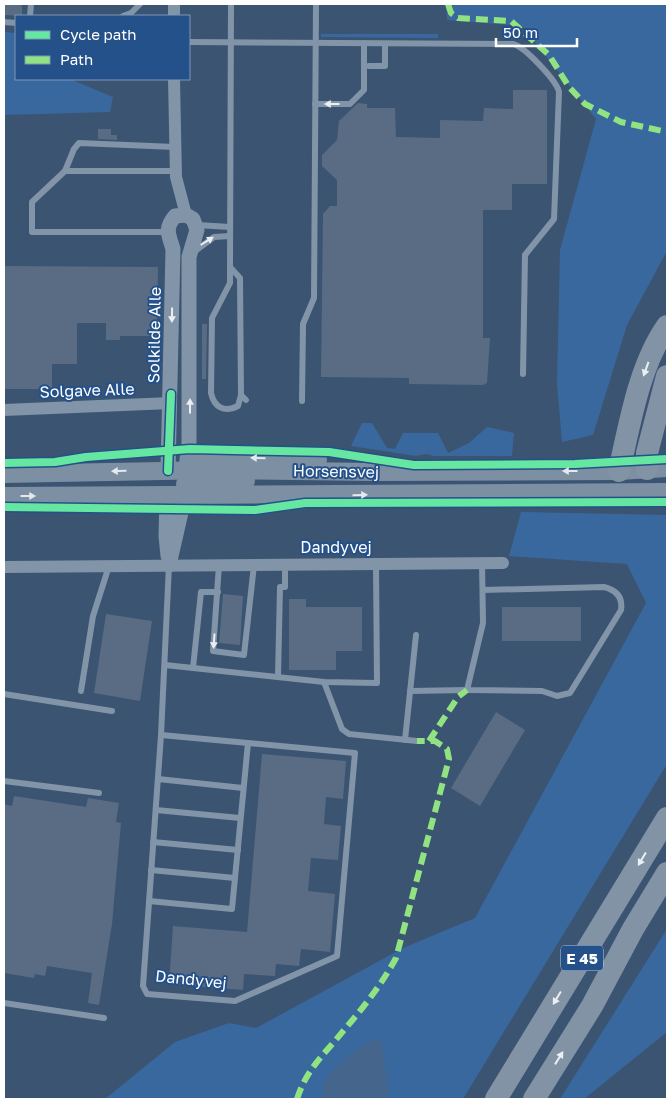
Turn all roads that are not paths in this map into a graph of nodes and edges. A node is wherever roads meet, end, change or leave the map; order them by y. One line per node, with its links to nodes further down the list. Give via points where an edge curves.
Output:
1 (140, 4): 4 (lane)
2 (231, 4): 6 (lane)
3 (316, 4): 7 (lane)
4 (126, 15)
5 (190, 42): 6 (lane)
6 (231, 43): 7 (lane); 17 (lane)
7 (315, 43): 8 (lane); 12 (lane)
8 (364, 44): 9 (lane); 12 (lane, one-way to 12, via 364,90 350,104)
9 (385, 44): 10 (lane, via 385,66); 23 (lane, via 518,45 558,87 554,219 525,255)
10 (368, 66)
11 (174, 80): 13 (street)
12 (315, 104): 25 (lane, via 314,298 303,324)
13 (175, 147): 14 (lane, via 79,143); 15 (street)
14 (65, 171): 15 (lane); 18 (lane, via 32,202 32,232)
15 (175, 174): 16 (street)
16 (185, 219): 17 (lane); 18 (street, via 168,225); 20 (street, via 196,238)
17 (230, 227): 19 (lane)
18 (167, 232): 26 (street, Solkilde Alle, one-way to 26, via 173,249)
19 (230, 236): 20 (lane, one-way to 19, via 206,241); 21 (lane)
20 (190, 257): 31 (street, one-way to 20)
21 (230, 267): 21 (lane, via 240,278 244,398 238,406 227,409 218,408 213,403 211,392 212,318 230,283)
22 (667, 326): 33 (highway, one-way to 33, via 643,378)
23 (523, 374)
24 (667, 376): 28 (highway, via 647,453)
25 (302, 401)
26 (171, 403): 27 (street, Solgave Alle); 32 (street, Solkilde Alle)
27 (4, 410)
28 (657, 468): 33 (main road, Horsensvej)
29 (375, 472): 31 (main road, Horsensvej); 31 (main road, one-way to 31, via 348,462); 33 (main road, Horsensvej, one-way to 29)
30 (7, 475): 32 (main road, Horsensvej, one-way to 30)
31 (187, 476): 32 (main road, Horsensvej); 32 (main road, Horsensvej); 33 (main road, Horsensvej, one-way to 33, via 312,496 500,493); 40 (street, Dandyvej)
32 (167, 481): 35 (main road, one-way to 32, via 52,496 83,486); 40 (street, Dandyvej)
33 (629, 481): 34 (main road, Horsensvej)
34 (667, 492)
35 (4, 496)
36 (482, 563): 37 (street, Dandyvej); 39 (street, Dandyvej); 45 (lane)
37 (503, 563)
38 (285, 564): 39 (street, Dandyvej); 42 (street, Dandyvej); 50 (lane, via 285,587 280,586)
39 (376, 564): 51 (lane, via 377,684)
40 (169, 565): 41 (street, Dandyvej); 43 (street, Dandyvej); 48 (lane, Dandyvej)
41 (219, 565): 42 (street, Dandyvej); 46 (lane)
42 (254, 565): 46 (lane, one-way to 42, via 213,651 244,654)
43 (109, 566): 44 (street, Dandyvej); 53 (lane, via 93,616)
44 (4, 567)
45 (483, 590): 52 (lane, via 483,623); 52 (lane, via 604,587 613,590 622,603 621,610 570,693 557,696 542,690)
46 (218, 592): 49 (lane, via 201,592)
47 (416, 635): 54 (lane)
48 (164, 665): 49 (lane); 57 (lane, Dandyvej)
49 (193, 668): 50 (lane)
50 (278, 677): 51 (lane)
51 (324, 682): 58 (lane, via 342,729 349,734)
52 (467, 690): 54 (lane)
53 (81, 691)
54 (410, 691): 58 (lane)
55 (4, 694): 56 (lane)
56 (112, 711)
57 (162, 735): 60 (lane); 61 (lane, Dandyvej)
58 (405, 740): 59 (lane)
59 (417, 741)
60 (248, 743): 63 (lane); 73 (lane, Dandyvej, via 355,753 338,956 234,1001 148,994 143,986)
61 (158, 779): 63 (lane); 65 (lane, Dandyvej)
62 (4, 781): 64 (lane)
63 (243, 788): 66 (lane)
64 (99, 793)
65 (156, 810): 66 (lane); 68 (lane, Dandyvej)
66 (240, 818): 69 (lane)
67 (667, 818): 78 (highway, E 45, one-way to 78)
68 (154, 842): 69 (lane); 70 (lane, Dandyvej)
69 (238, 850): 72 (lane)
70 (151, 870): 72 (lane); 73 (lane, Dandyvej)
71 (667, 873): 76 (highway, E 45, via 632,929)
72 (235, 878): 73 (lane, via 232,909)
73 (149, 901)
74 (667, 902): 76 (highway)
75 (4, 1003): 77 (lane)
76 (592, 1006): 79 (highway, E 45, one-way to 76)
77 (104, 1018)
78 (496, 1099)
79 (534, 1099)

